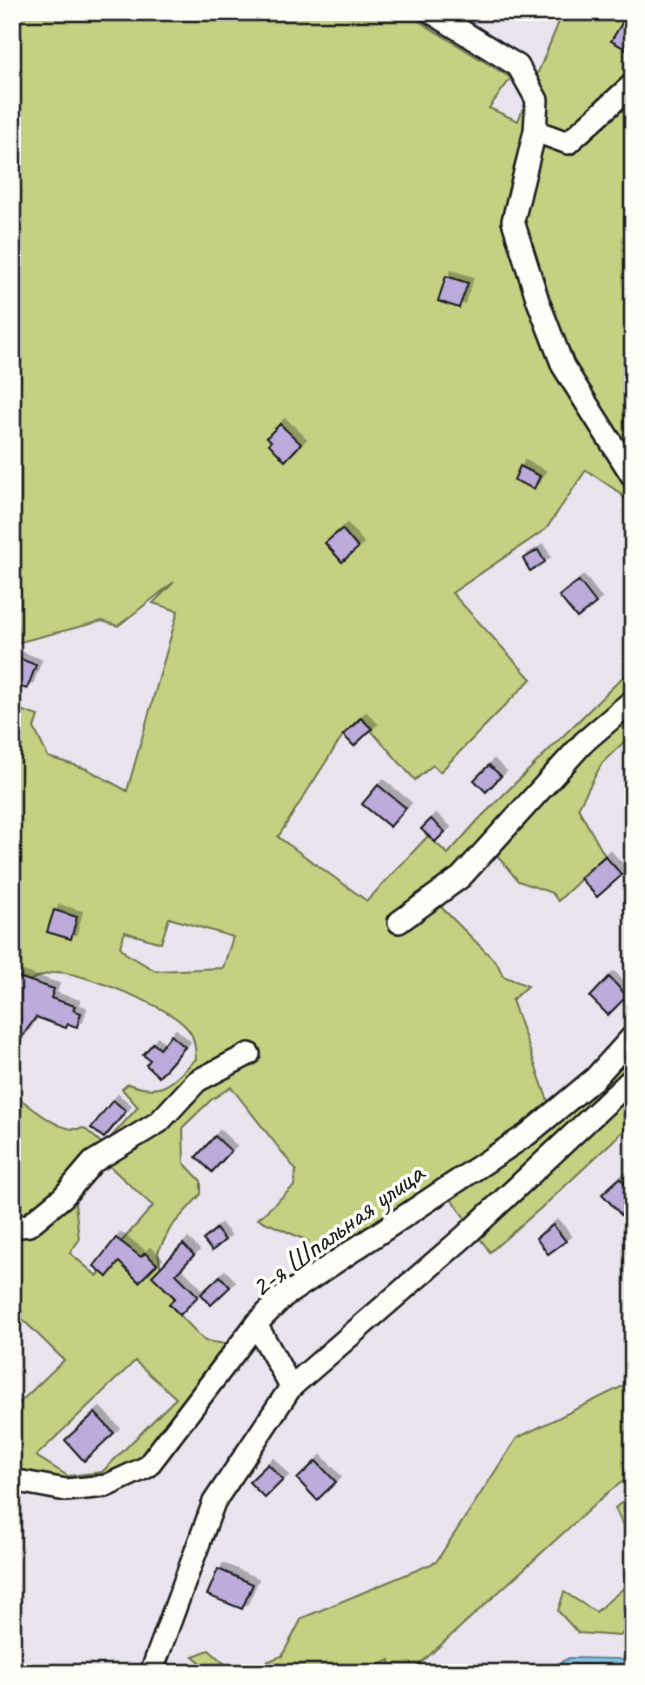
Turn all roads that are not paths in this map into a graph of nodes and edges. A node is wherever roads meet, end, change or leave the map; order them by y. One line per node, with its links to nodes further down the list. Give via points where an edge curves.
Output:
1 (431, 12): 3 (street, via 518,66 537,100)
2 (633, 84): 3 (street, via 568,143)
3 (535, 131): 4 (street, via 513,221 564,366)
4 (633, 477)
5 (633, 699): 6 (street, via 584,742 461,877)
6 (399, 922)
7 (633, 1036): 11 (street, 2-я Шпальная улица, via 595,1078 527,1134 283,1297)
8 (249, 1054): 10 (street, via 197,1081 159,1122 93,1162 63,1197 29,1225)
9 (633, 1078): 12 (street, via 465,1236)
10 (12, 1227)
11 (256, 1324): 12 (street); 13 (street, 2-я Шпальная улица, via 147,1467 106,1486 66,1490)
12 (291, 1388): 14 (street, via 214,1502)
13 (12, 1480)
14 (151, 1673)

